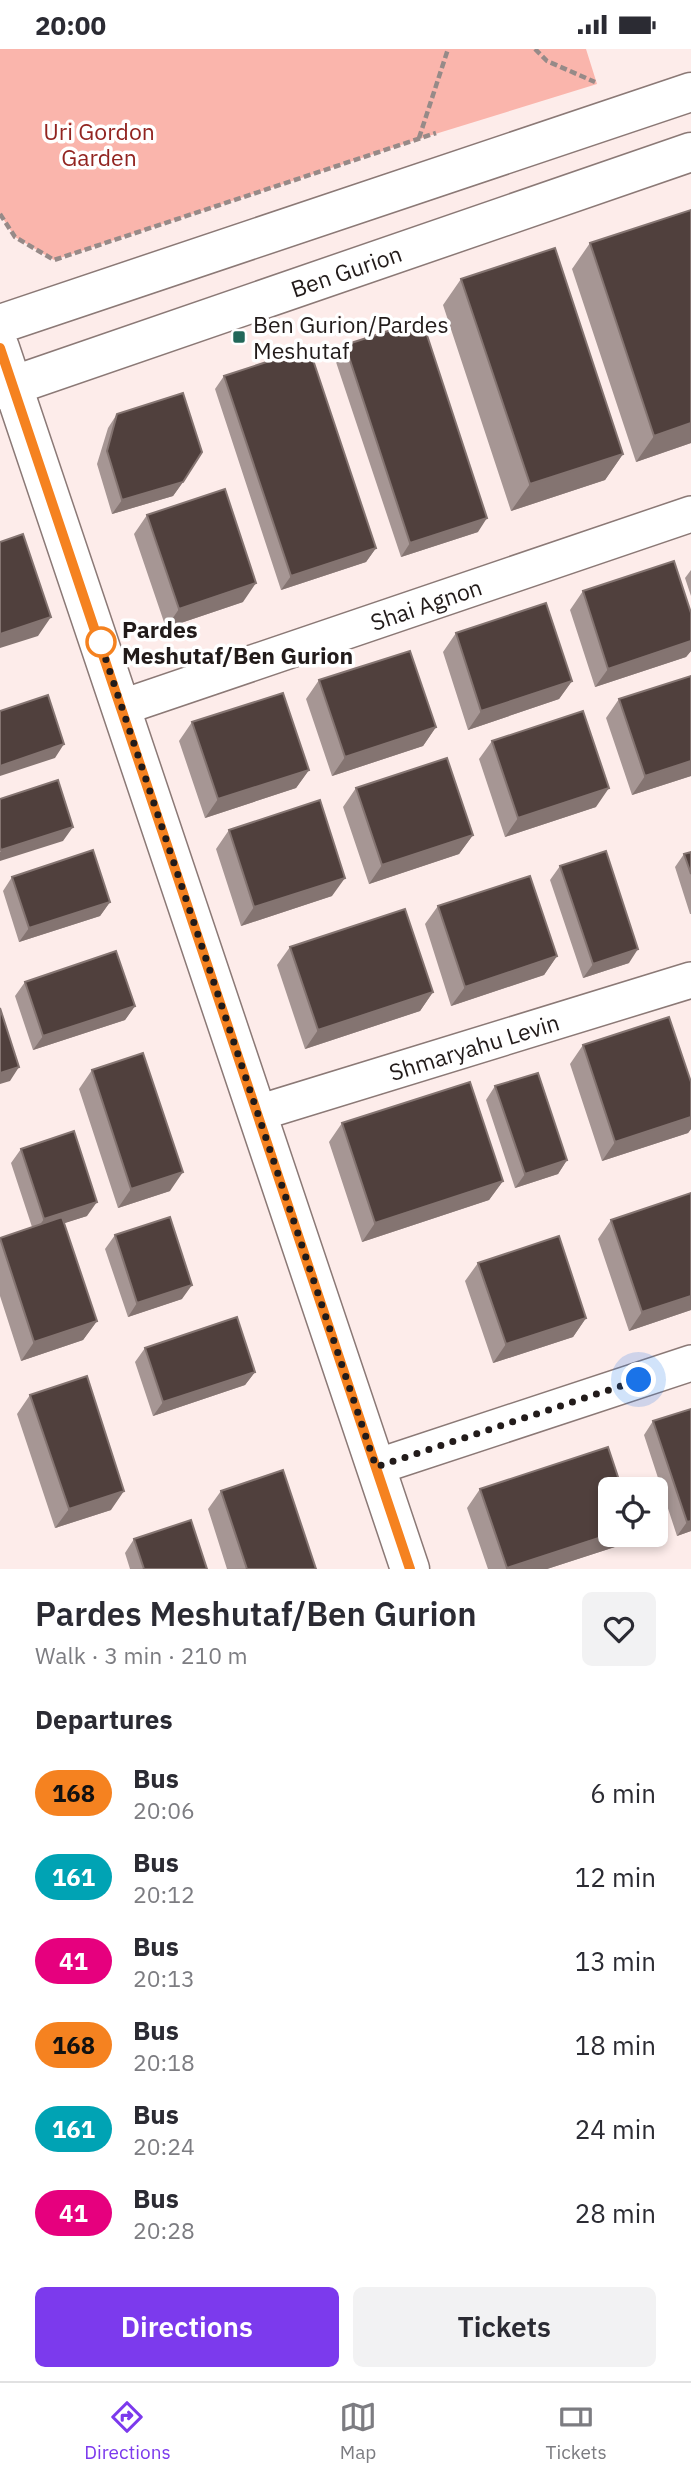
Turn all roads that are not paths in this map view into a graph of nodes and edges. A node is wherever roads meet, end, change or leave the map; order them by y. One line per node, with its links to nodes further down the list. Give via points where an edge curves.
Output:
1 (691, 92): 3 (main road)
2 (691, 152): 5 (main road, Ben Gurion)
3 (0, 324)
4 (0, 348): 5 (main road)
5 (7, 388): 7 (main road)
6 (691, 514): 7 (street, Shai Agnon)
7 (123, 707): 9 (main road)
8 (691, 980): 9 (street, Shmaryahu Levin)
9 (258, 1113): 11 (main road)
10 (691, 1363): 11 (street)
11 (376, 1467): 12 (main road)
12 (410, 1569)

